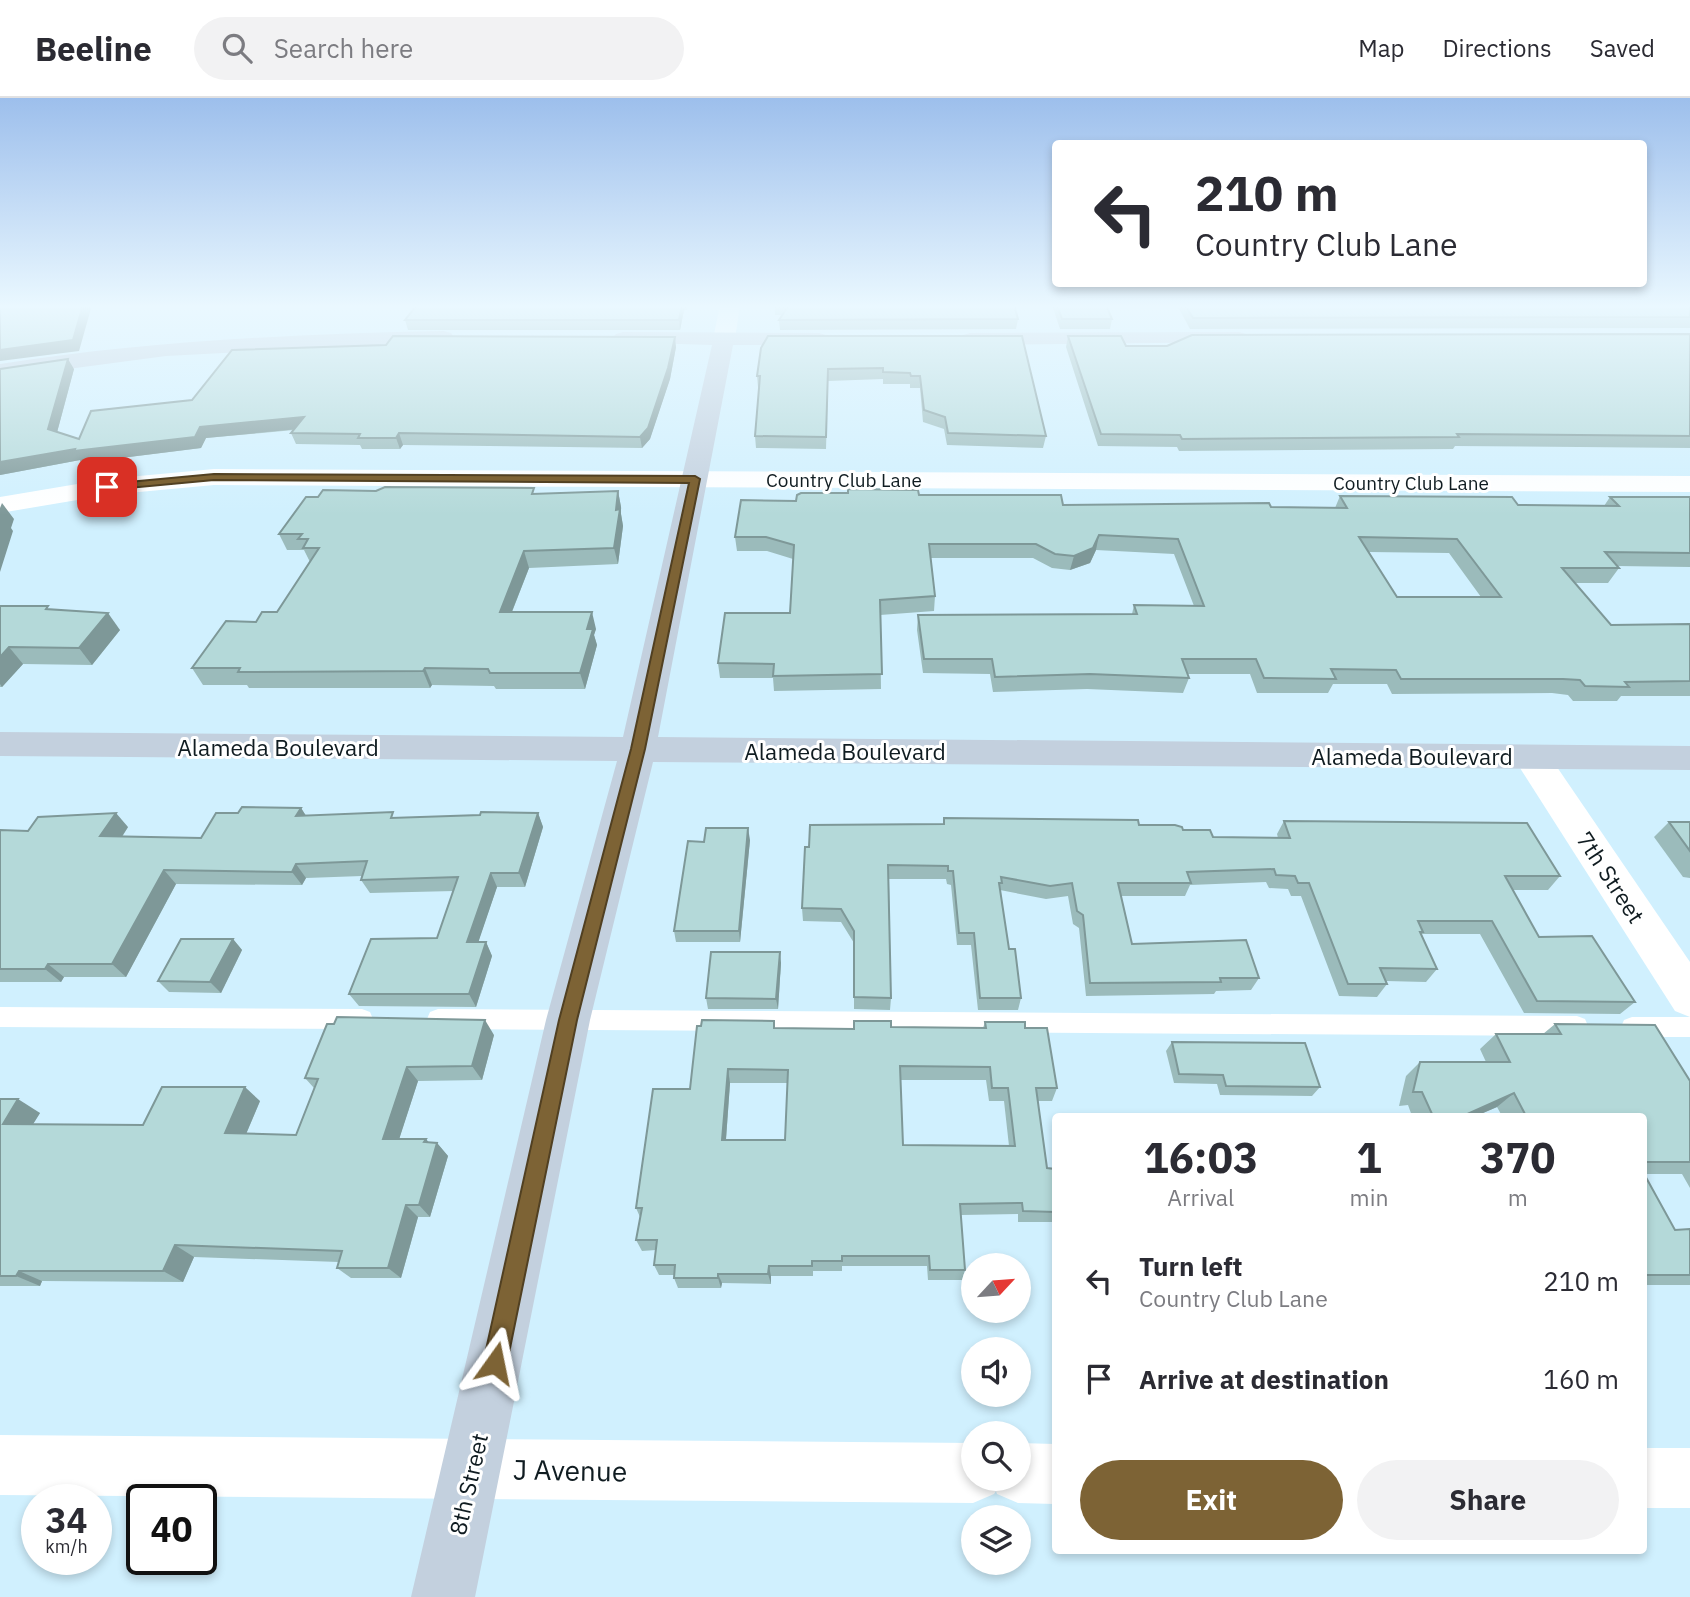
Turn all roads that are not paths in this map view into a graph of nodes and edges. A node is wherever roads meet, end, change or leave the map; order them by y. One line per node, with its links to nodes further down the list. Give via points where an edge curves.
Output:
1 (716, 375): 2 (street, 8th Street)
2 (695, 479): 3 (street, Country Club Lane); 4 (street, Country Club Lane, via 214,477 107,487); 6 (street, 8th Street)
3 (1690, 484)
4 (0, 505)
5 (0, 744): 6 (street, Alameda Boulevard)
6 (638, 749): 7 (street, Alameda Boulevard); 13 (street, 8th Street)
7 (1531, 757): 8 (street, Alameda Boulevard); 9 (street, 7th Street)
8 (1690, 758)
9 (1690, 998)
10 (0, 1017): 11 (lane)
11 (388, 1019)
12 (415, 1019): 13 (lane)
13 (568, 1020): 14 (lane); 16 (street, 8th Street)
14 (1690, 1027)
15 (0, 1465): 16 (street, J Avenue)
16 (472, 1469): 17 (street, J Avenue); 22 (street, 8th Street)
17 (961, 1473)
18 (1031, 1473): 19 (street)
19 (1052, 1474)
20 (1647, 1478): 21 (street)
21 (1690, 1478)
22 (443, 1597)

